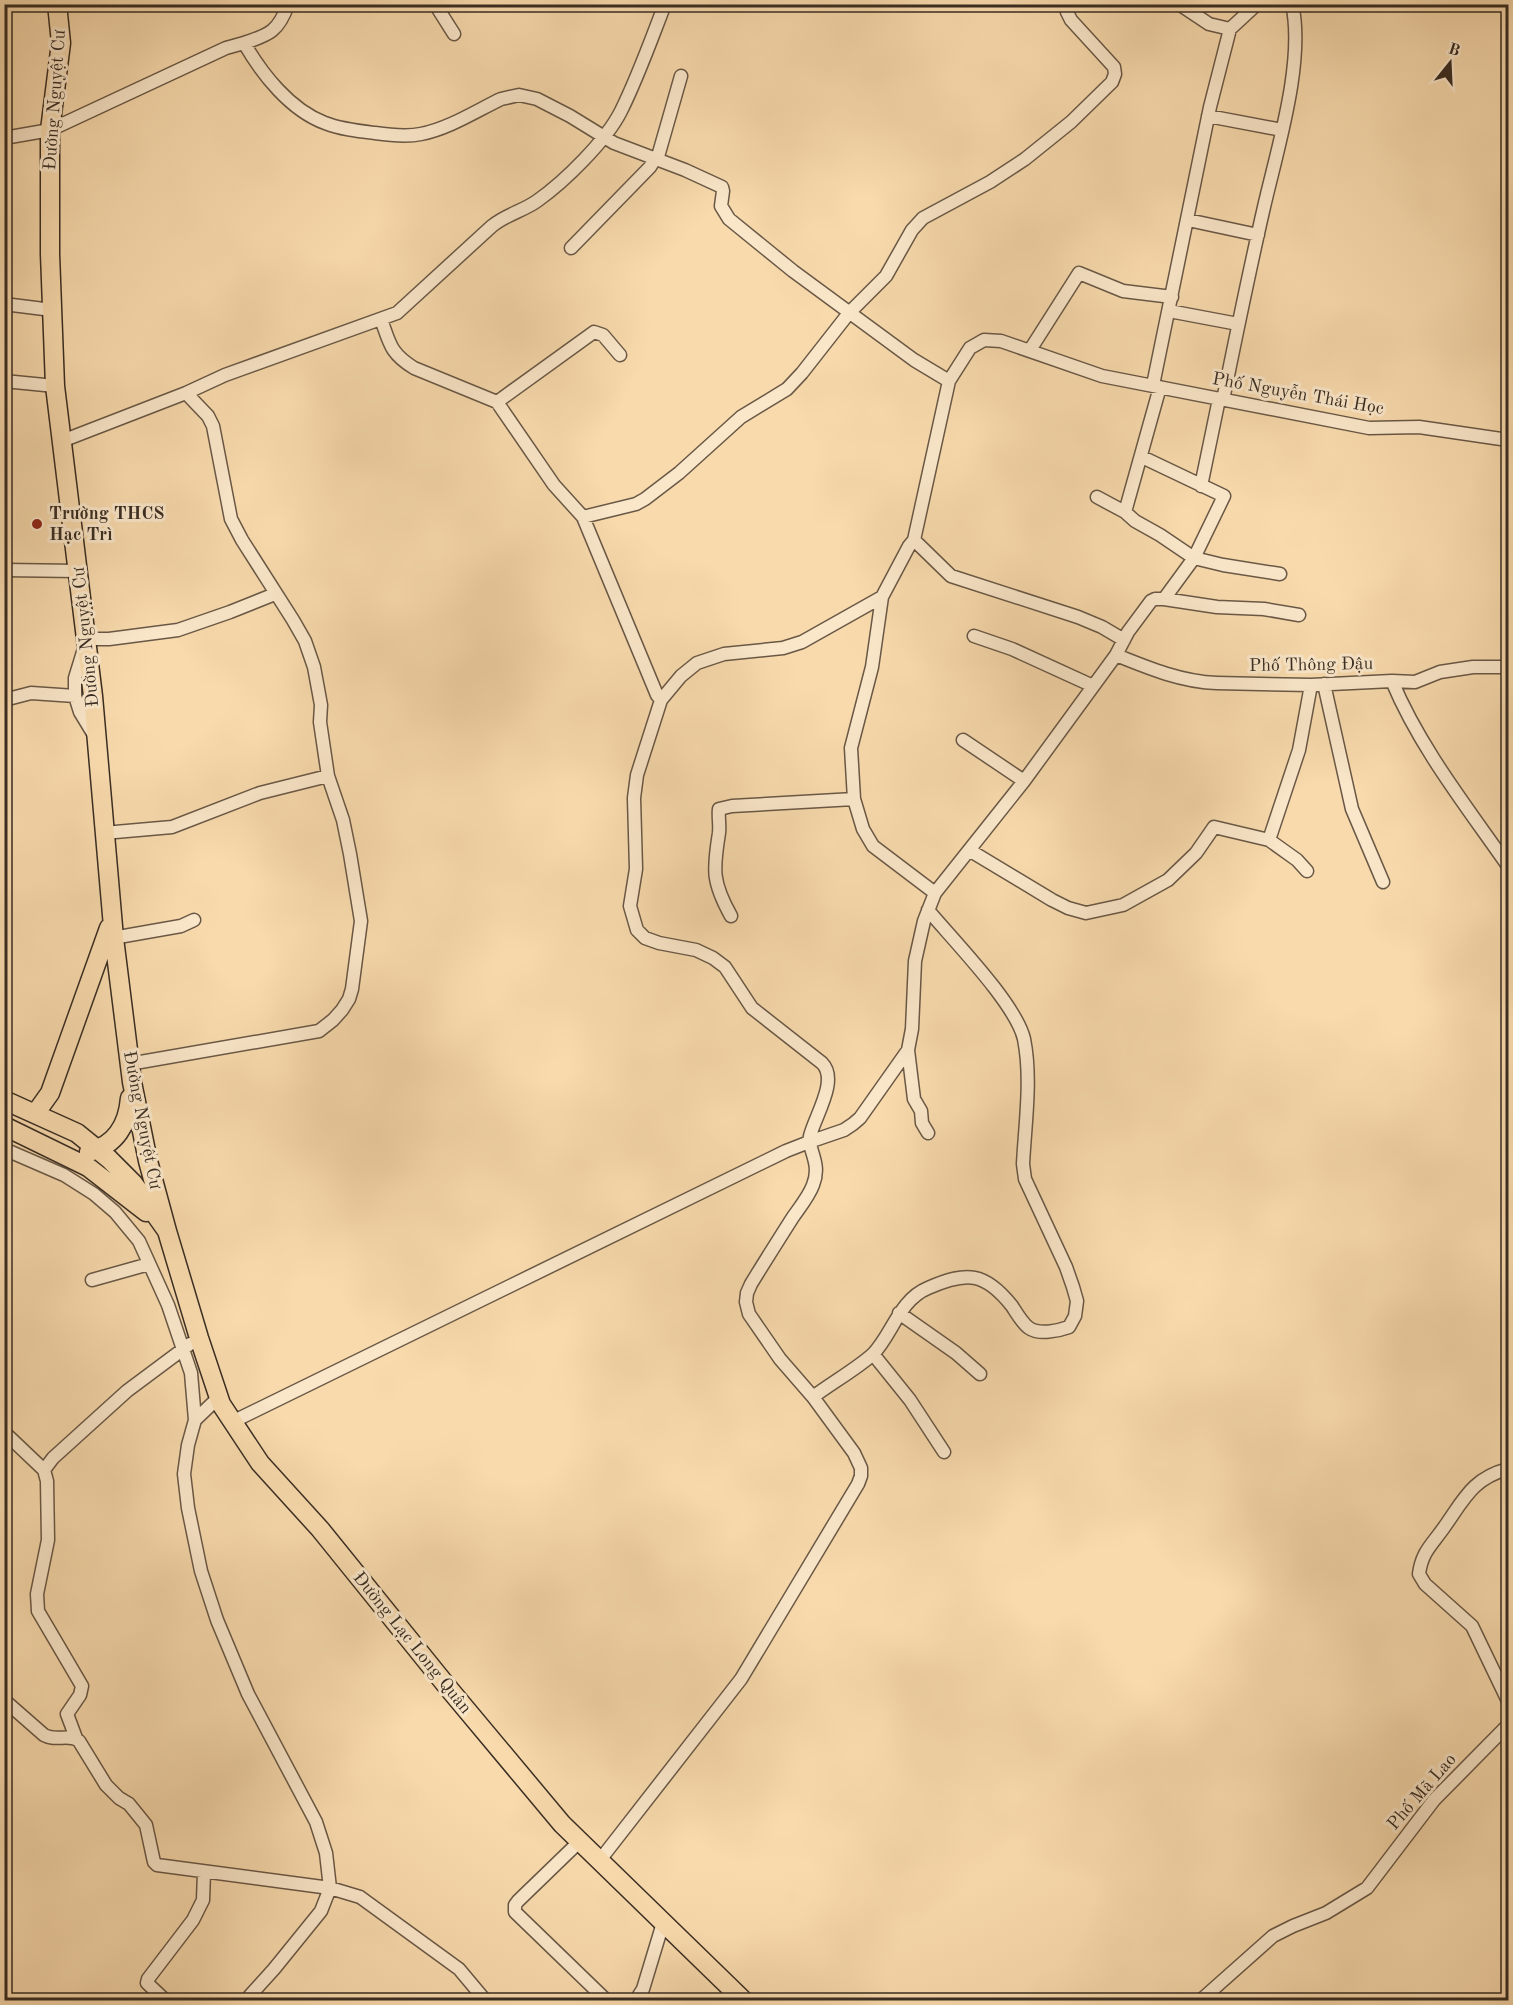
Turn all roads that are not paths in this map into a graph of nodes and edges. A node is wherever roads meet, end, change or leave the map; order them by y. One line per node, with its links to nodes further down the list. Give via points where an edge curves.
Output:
1 (57, 4): 15 (highway, Đường Nguyệt Cư, via 61,44)
2 (293, 4): 9 (street)
3 (435, 4): 11 (street)
4 (665, 4): 17 (street, via 621,113)
5 (1067, 4): 27 (street, via 1071,20 1114,67 1112,82 1025,159 923,218 890,272)
6 (1179, 4): 10 (street, via 1209,24)
7 (1257, 4): 10 (street)
8 (1292, 4): 16 (street, via 1297,33)
9 (288, 5): 12 (street, via 273,32)
10 (1230, 29): 14 (street)
11 (454, 34)
12 (244, 44): 15 (street, via 226,48); 17 (street, via 256,65 286,98 314,118 340,127 389,135 421,134 519,95 537,99)
13 (681, 76): 19 (street)
14 (1208, 116): 16 (street); 20 (street)
15 (50, 130): 18 (street); 25 (highway, Đường Nguyệt Cư)
16 (1282, 130): 21 (street)
17 (604, 136): 19 (street); 28 (street, via 573,170 535,202 505,216 397,313)
18 (4, 138)
19 (656, 160): 22 (street); 27 (street, via 722,187 721,206 729,219)
20 (1188, 220): 21 (street); 23 (street)
21 (1258, 236): 29 (street)
22 (571, 248)
23 (1172, 297): 26 (street); 30 (street, via 1123,291 1079,273)
24 (4, 304): 25 (street)
25 (52, 310): 34 (highway, Đường Nguyệt Cư)
26 (1169, 311): 29 (street); 35 (street)
27 (849, 313): 33 (street); 45 (street, via 787,389 741,417 680,473 636,504)
28 (381, 319): 36 (street); 38 (street, via 392,350 404,362)
29 (1238, 324): 37 (street)
30 (1030, 350): 33 (street, Phố Nguyễn Thái Học, via 984,340 970,348); 35 (street, Phố Nguyễn Thái Học, via 1084,371)
31 (620, 355): 38 (street, via 603,335 594,332)
32 (4, 381): 34 (street)
33 (949, 381): 46 (street)
34 (55, 386): 40 (highway, Đường Nguyệt Cư)
35 (1157, 386): 37 (street, Phố Nguyễn Thái Học); 41 (street)
36 (186, 393): 40 (street); 51 (street, via 213,426 231,519)
37 (1221, 400): 39 (street, Phố Nguyễn Thái Học, via 1369,428 1419,427); 42 (street)
38 (497, 402): 45 (street, via 554,485)
39 (1509, 440)
40 (62, 441): 49 (highway, Đường Nguyệt Cư)
41 (1142, 457): 42 (street); 44 (street)
42 (1201, 486): 47 (street, via 1224,496)
43 (1097, 497): 44 (street)
44 (1125, 512): 47 (street)
45 (583, 517): 65 (street)
46 (914, 540): 52 (street); 57 (street, via 951,576 1078,617)
47 (1194, 558): 50 (street); 53 (street)
48 (4, 570): 49 (street)
49 (79, 571): 56 (highway, Đường Nguyệt Cư)
50 (1280, 574)
51 (275, 594): 56 (street, via 178,630); 68 (street, via 305,641 314,667)
52 (882, 597): 65 (street, via 802,642 783,648 724,654 697,663); 70 (street, via 872,667 851,748)
53 (1164, 599): 54 (street); 57 (street, via 1151,601)
54 (1299, 615)
55 (974, 636): 62 (street)
56 (87, 639): 63 (street, via 75,678); 66 (highway, Đường Nguyệt Cư)
57 (1124, 640): 58 (street)
58 (1116, 656): 61 (street, Phố Thông Đậu, via 1204,683); 62 (street)
59 (1509, 667): 60 (street, Phố Thông Đậu, via 1473,667 1440,672 1415,682)
60 (1392, 681): 61 (street, Phố Thông Đậu); 74 (street, via 1443,773)
61 (1317, 685): 72 (street); 76 (street, via 1352,809)
62 (1093, 686): 69 (street)
63 (75, 696): 64 (street, via 31,693); 66 (street)
64 (4, 700)
65 (661, 700): 88 (street, via 637,775 634,798 636,869 630,906 633,919 645,938 696,950 725,967 752,1008 825,1065 829,1084)
66 (97, 739): 71 (highway, Đường Nguyệt Cư)
67 (963, 740): 69 (street)
68 (328, 776): 71 (street, via 260,793 172,827); 83 (street, via 342,820 361,921 353,984 346,1006 315,1032)
69 (1024, 781): 73 (street)
70 (854, 799): 77 (street, via 873,846); 79 (street, via 719,809 716,882)
71 (104, 833): 81 (highway, Đường Nguyệt Cư, via 112,917)
72 (1269, 840): 73 (street, via 1214,827 1196,853 1168,880 1124,905 1086,913 1068,909); 75 (street)
73 (969, 850): 77 (street)
74 (1509, 866)
75 (1307, 871)
76 (1383, 882)
77 (935, 893): 78 (street)
78 (928, 910): 82 (street, via 915,961); 95 (street, via 994,989 1020,1027 1027,1063 1025,1179 1077,1300 1069,1327 1038,1331 1028,1328 1000,1291 978,1277 963,1277 926,1289)
79 (731, 916)
80 (194, 920): 81 (street, via 181,926)
81 (110, 938): 83 (highway, Đường Nguyệt Cư); 85 (highway, via 50,1094)
82 (908, 1050): 87 (street, via 914,1099); 88 (street, via 860,1118 844,1130)
83 (130, 1073): 91 (highway, via 129,1108 124,1125 114,1139); 92 (highway, Đường Nguyệt Cư)
84 (4, 1100): 85 (highway, Đường Lạc Long Quân)
85 (35, 1114): 91 (highway, Đường Lạc Long Quân, via 77,1133)
86 (4, 1126): 89 (highway)
87 (928, 1133)
88 (809, 1142): 99 (street, via 816,1163 814,1183 751,1284 746,1302 749,1314 780,1359); 102 (street)
89 (52, 1148): 91 (highway, via 74,1153); 92 (highway, via 104,1178)
90 (4, 1149): 93 (street, via 55,1170 94,1194 133,1232)
91 (98, 1149): 92 (highway, Đường Lạc Long Quân, via 133,1183)
92 (167, 1231): 96 (highway, Đường Lạc Long Quân)
93 (149, 1264): 94 (street); 96 (street)
94 (92, 1280)
95 (899, 1313): 97 (street); 98 (street)
96 (191, 1343): 100 (highway, Đường Lạc Long Quân); 101 (street); 106 (street, via 127,1390)
97 (873, 1353): 99 (street); 104 (street)
98 (980, 1374)
99 (813, 1397): 112 (street, via 854,1453 862,1472 858,1484 741,1679)
100 (218, 1398): 101 (street); 102 (highway, Đường Lạc Long Quân)
101 (195, 1420): 114 (street, via 184,1474 201,1570 248,1694 316,1822 326,1853)
102 (232, 1422): 111 (highway, Đường Lạc Long Quân, via 260,1463 320,1529 464,1708)
103 (4, 1432): 106 (street)
104 (944, 1452)
105 (1509, 1469): 108 (street, via 1488,1476 1469,1491 1426,1549 1419,1574 1472,1626)
106 (44, 1470): 110 (street, via 48,1540 37,1594 38,1611 82,1686 67,1714)
107 (4, 1700): 110 (street, via 50,1739)
108 (1509, 1701)
109 (1509, 1725): 122 (street, Phố Mã Lao, via 1434,1800 1367,1888 1326,1913 1273,1936)
110 (76, 1738): 113 (street, via 106,1785 146,1825 154,1862)
111 (580, 1841): 112 (highway, Đường Lạc Long Quân); 119 (street, via 518,1901 515,1912)
112 (600, 1860): 115 (highway, Đường Lạc Long Quân)
113 (204, 1872): 114 (street); 116 (street, via 203,1900 193,1920 148,1979 149,1987)
114 (330, 1888): 117 (street, via 321,1911); 118 (street, via 360,1898 459,1969)
115 (663, 1923): 120 (street); 121 (highway, Đường Lạc Long Quân)
116 (165, 2001)
117 (246, 2001)
118 (485, 2001)
119 (606, 2001)
120 (636, 2001)
121 (743, 2001)
122 (1201, 2001)

